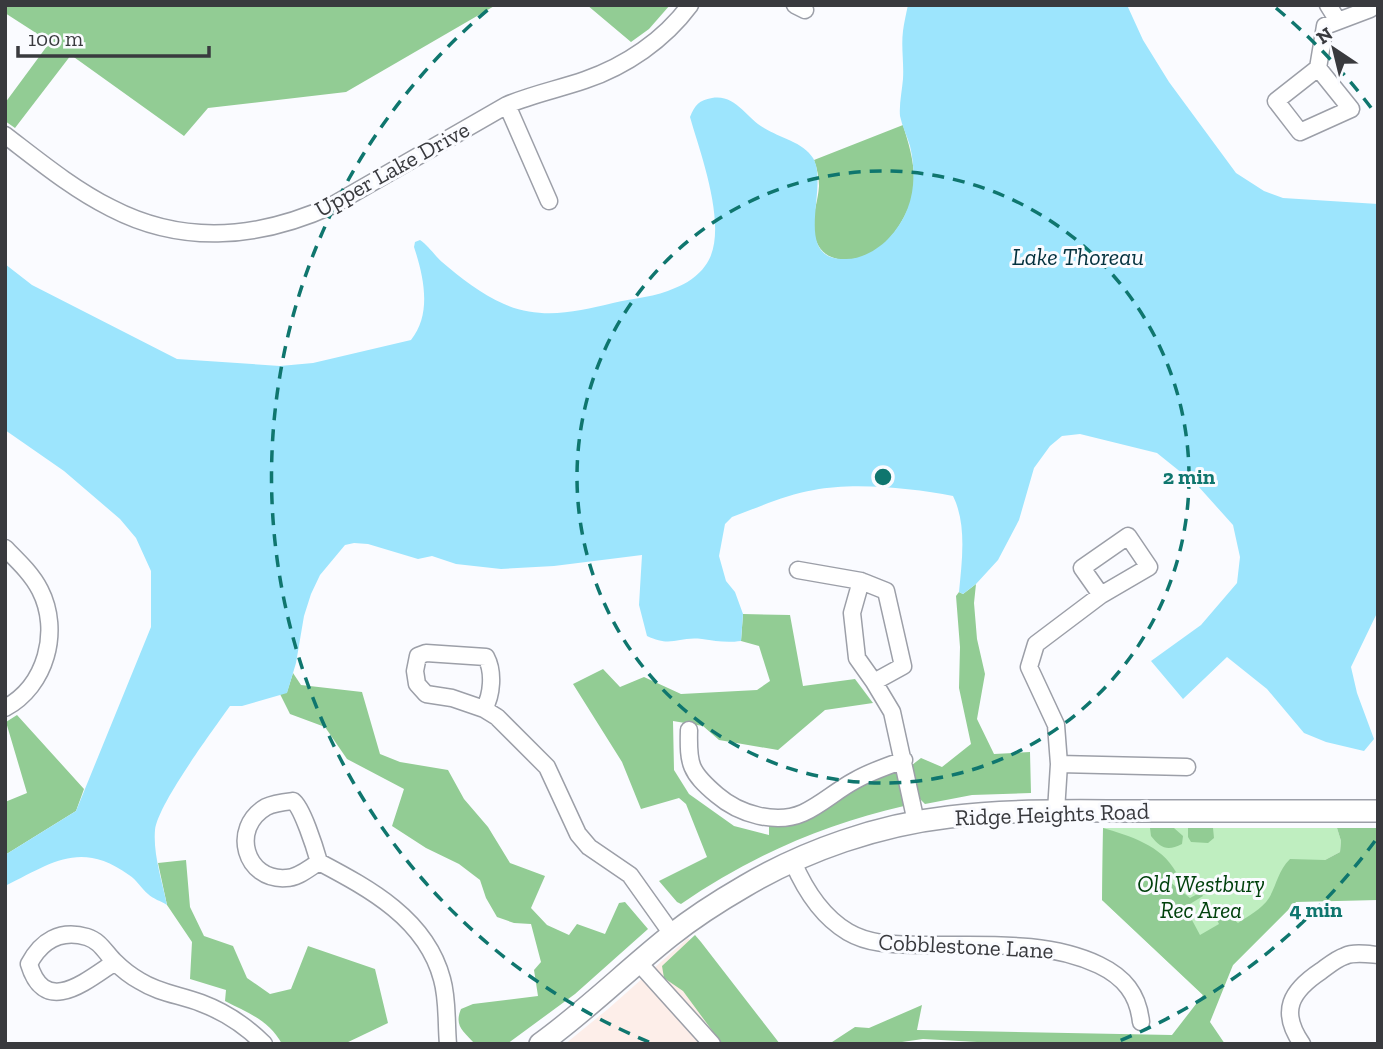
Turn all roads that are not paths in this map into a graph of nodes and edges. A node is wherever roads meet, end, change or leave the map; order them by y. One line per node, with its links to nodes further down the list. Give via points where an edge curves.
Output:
1 (690, 5): 5 (street, Upper Lake Drive, via 667,32 625,63)
2 (1374, 5): 3 (street)
3 (1334, 10): 4 (street, via 1325,26)
4 (1318, 68): 4 (street, via 1276,100 1300,132 1350,109)
5 (507, 105): 6 (street, Upper Lake Drive, via 332,205 305,218 244,232 191,232 137,220 89,196); 7 (street)
6 (5, 135)
7 (549, 201)
8 (5, 548): 13 (street, via 40,588 50,620 47,654 33,684)
9 (798, 570): 10 (street)
10 (861, 581): 12 (street, via 852,613 857,658); 12 (street, via 886,592 903,666)
11 (1101, 595): 17 (street, via 1035,644 1029,667 1056,725)
12 (874, 682): 16 (street, via 892,712)
13 (5, 708)
14 (484, 709): 14 (street, via 491,698 486,657 418,656 417,684 426,694); 24 (street, via 547,767 578,834 630,875)
15 (689, 730): 16 (street, via 688,756 695,774 726,802 758,816 802,814 855,779)
16 (904, 760): 21 (street)
17 (1059, 764): 18 (street); 19 (street)
18 (1186, 767)
19 (1056, 810): 20 (street, Ridge Heights Road); 21 (street, Ridge Heights Road)
20 (1378, 811)
21 (916, 822): 23 (street, Ridge Heights Road, via 855,838)
22 (319, 862): 22 (street, via 300,808 293,801 270,805 249,825 244,837 251,862 262,871 288,878); 30 (street, via 371,890 426,941 442,979)
23 (793, 862): 24 (street, Ridge Heights Road, via 720,901); 28 (street, Cobblestone Lane, via 808,893 849,933 885,944 1035,948 1074,954 1119,976 1135,996)
24 (672, 934): 27 (street, Ridge Heights Road)
25 (1378, 955): 33 (street, via 1343,956 1301,986 1290,1005 1290,1016)
26 (115, 962): 26 (street, via 63,992 40,986 29,964 44,943 74,935 102,946); 29 (street, via 140,981 201,1003 246,1026)
27 (638, 962): 31 (street, Ridge Heights Road); 32 (street)
28 (1141, 1022)
29 (264, 1044)
30 (448, 1044)
31 (540, 1044)
32 (712, 1044)
33 (1302, 1044)

